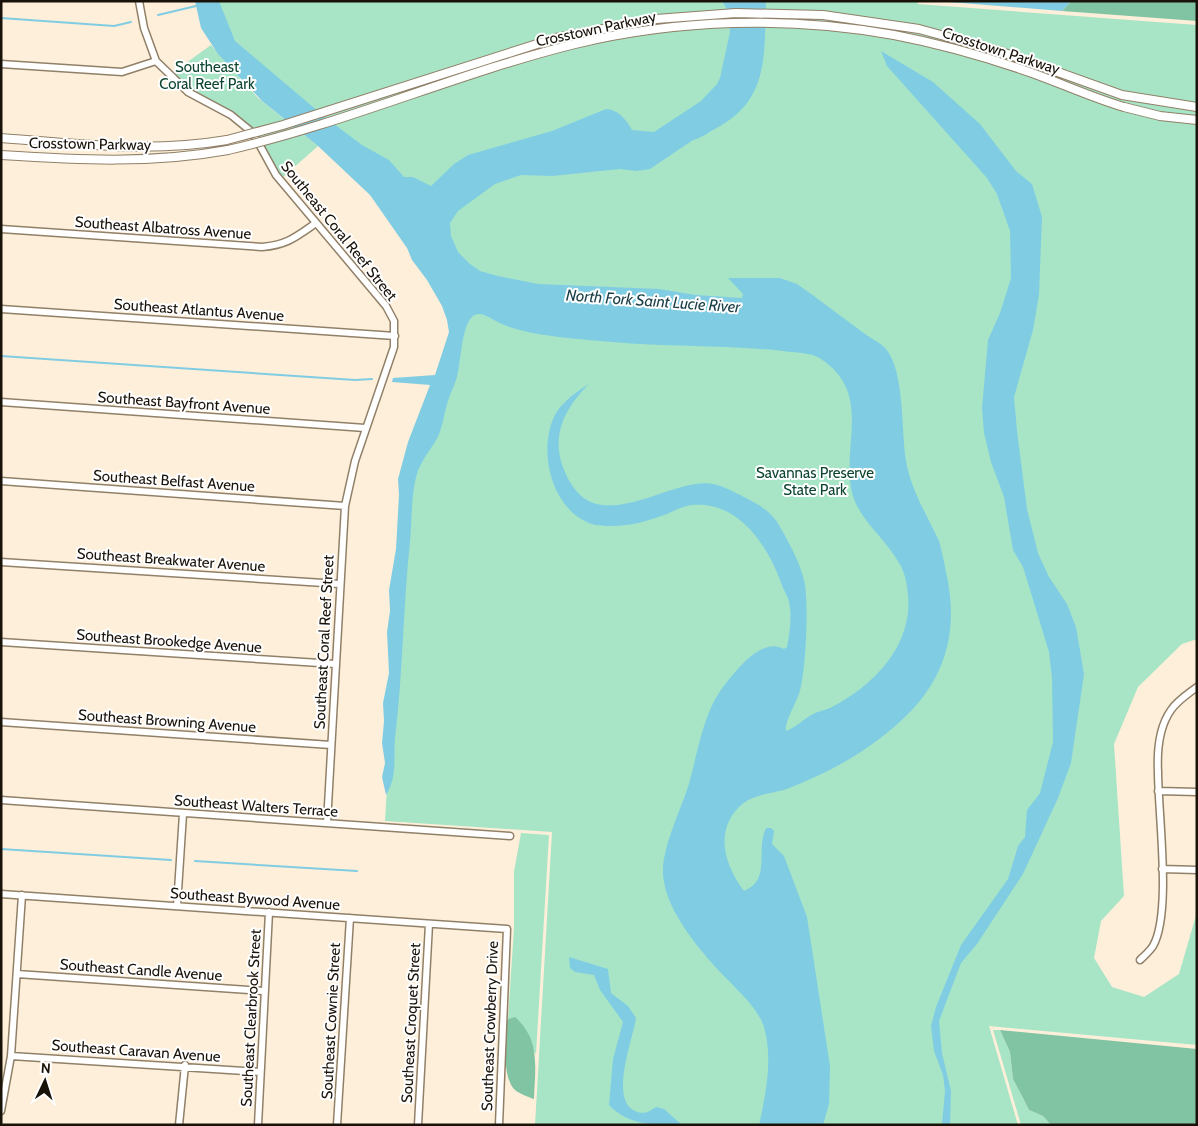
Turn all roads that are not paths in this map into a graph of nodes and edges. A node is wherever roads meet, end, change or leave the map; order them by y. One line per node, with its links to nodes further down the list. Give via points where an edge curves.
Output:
1 (139, 1): 2 (street, Southeast Coral Reef Street, via 144,28)
2 (156, 61): 3 (street, via 122,72); 8 (street, Southeast Coral Reef Street, via 188,92 231,115 250,130 260,142 276,175)
3 (1, 64)
4 (1197, 107): 6 (main road, Crosstown Parkway, bridge, via 1122,95 999,51 919,29 823,15 736,13 656,19 570,35 226,140 145,148)
5 (1197, 120): 7 (main road, Crosstown Parkway, bridge, via 1160,116 1124,107 985,57 905,37 827,26 719,24 647,30 577,44 290,134 228,150 139,160)
6 (1, 138)
7 (1, 155)
8 (316, 223): 9 (street, Southeast Albatross Avenue, via 290,242 262,247); 11 (street, Southeast Coral Reef Street, via 386,306 394,321)
9 (1, 229)
10 (1, 309): 11 (street, Southeast Atlantus Avenue)
11 (395, 336): 13 (street, Southeast Coral Reef Street)
12 (1, 402): 13 (street, Southeast Bayfront Avenue)
13 (365, 428): 15 (street, Southeast Coral Reef Street)
14 (1, 481): 15 (street, Southeast Belfast Avenue)
15 (345, 506): 17 (street, Southeast Coral Reef Street)
16 (1, 562): 17 (street, Southeast Breakwater Avenue)
17 (339, 584): 19 (street, Southeast Coral Reef Street)
18 (1, 642): 19 (street, Southeast Brookedge Avenue)
19 (335, 664): 22 (street, Southeast Coral Reef Street)
20 (1197, 687): 23 (street, via 1170,710 1158,754)
21 (1, 722): 22 (street, Southeast Browning Avenue)
22 (331, 745): 27 (street, Southeast Coral Reef Street)
23 (1158, 791): 24 (street); 29 (street)
24 (1197, 792)
25 (1, 800): 26 (street, Southeast Walters Terrace)
26 (183, 814): 27 (street, Southeast Walters Terrace); 33 (street)
27 (327, 823): 28 (street, Southeast Walters Terrace)
28 (510, 836)
29 (1162, 869): 30 (street); 38 (street, via 1162,913 1158,933 1153,946)
30 (1197, 870)
31 (1, 894): 32 (street, Southeast Bywood Avenue)
32 (22, 895): 33 (street, Southeast Bywood Avenue); 39 (street)
33 (177, 906): 34 (street, Southeast Bywood Avenue)
34 (268, 912): 35 (street, Southeast Bywood Avenue); 40 (street, Southeast Clearbrook Street)
35 (350, 918): 36 (street, Southeast Bywood Avenue); 47 (street, Southeast Cownie Street)
36 (428, 924): 37 (street, Southeast Bywood Avenue); 48 (street, Southeast Croquet Street)
37 (507, 929): 49 (street, Southeast Crowberry Drive)
38 (1140, 960)
39 (18, 974): 40 (street, Southeast Candle Avenue); 41 (street)
40 (263, 991): 43 (street, Southeast Clearbrook Street)
41 (11, 1056): 42 (street, Southeast Caravan Avenue); 44 (street)
42 (185, 1065): 43 (street, Southeast Caravan Avenue); 45 (street)
43 (260, 1072): 46 (street, Southeast Clearbrook Street)
44 (1, 1111)
45 (178, 1125)
46 (258, 1125)
47 (337, 1125)
48 (418, 1125)
49 (498, 1125)

